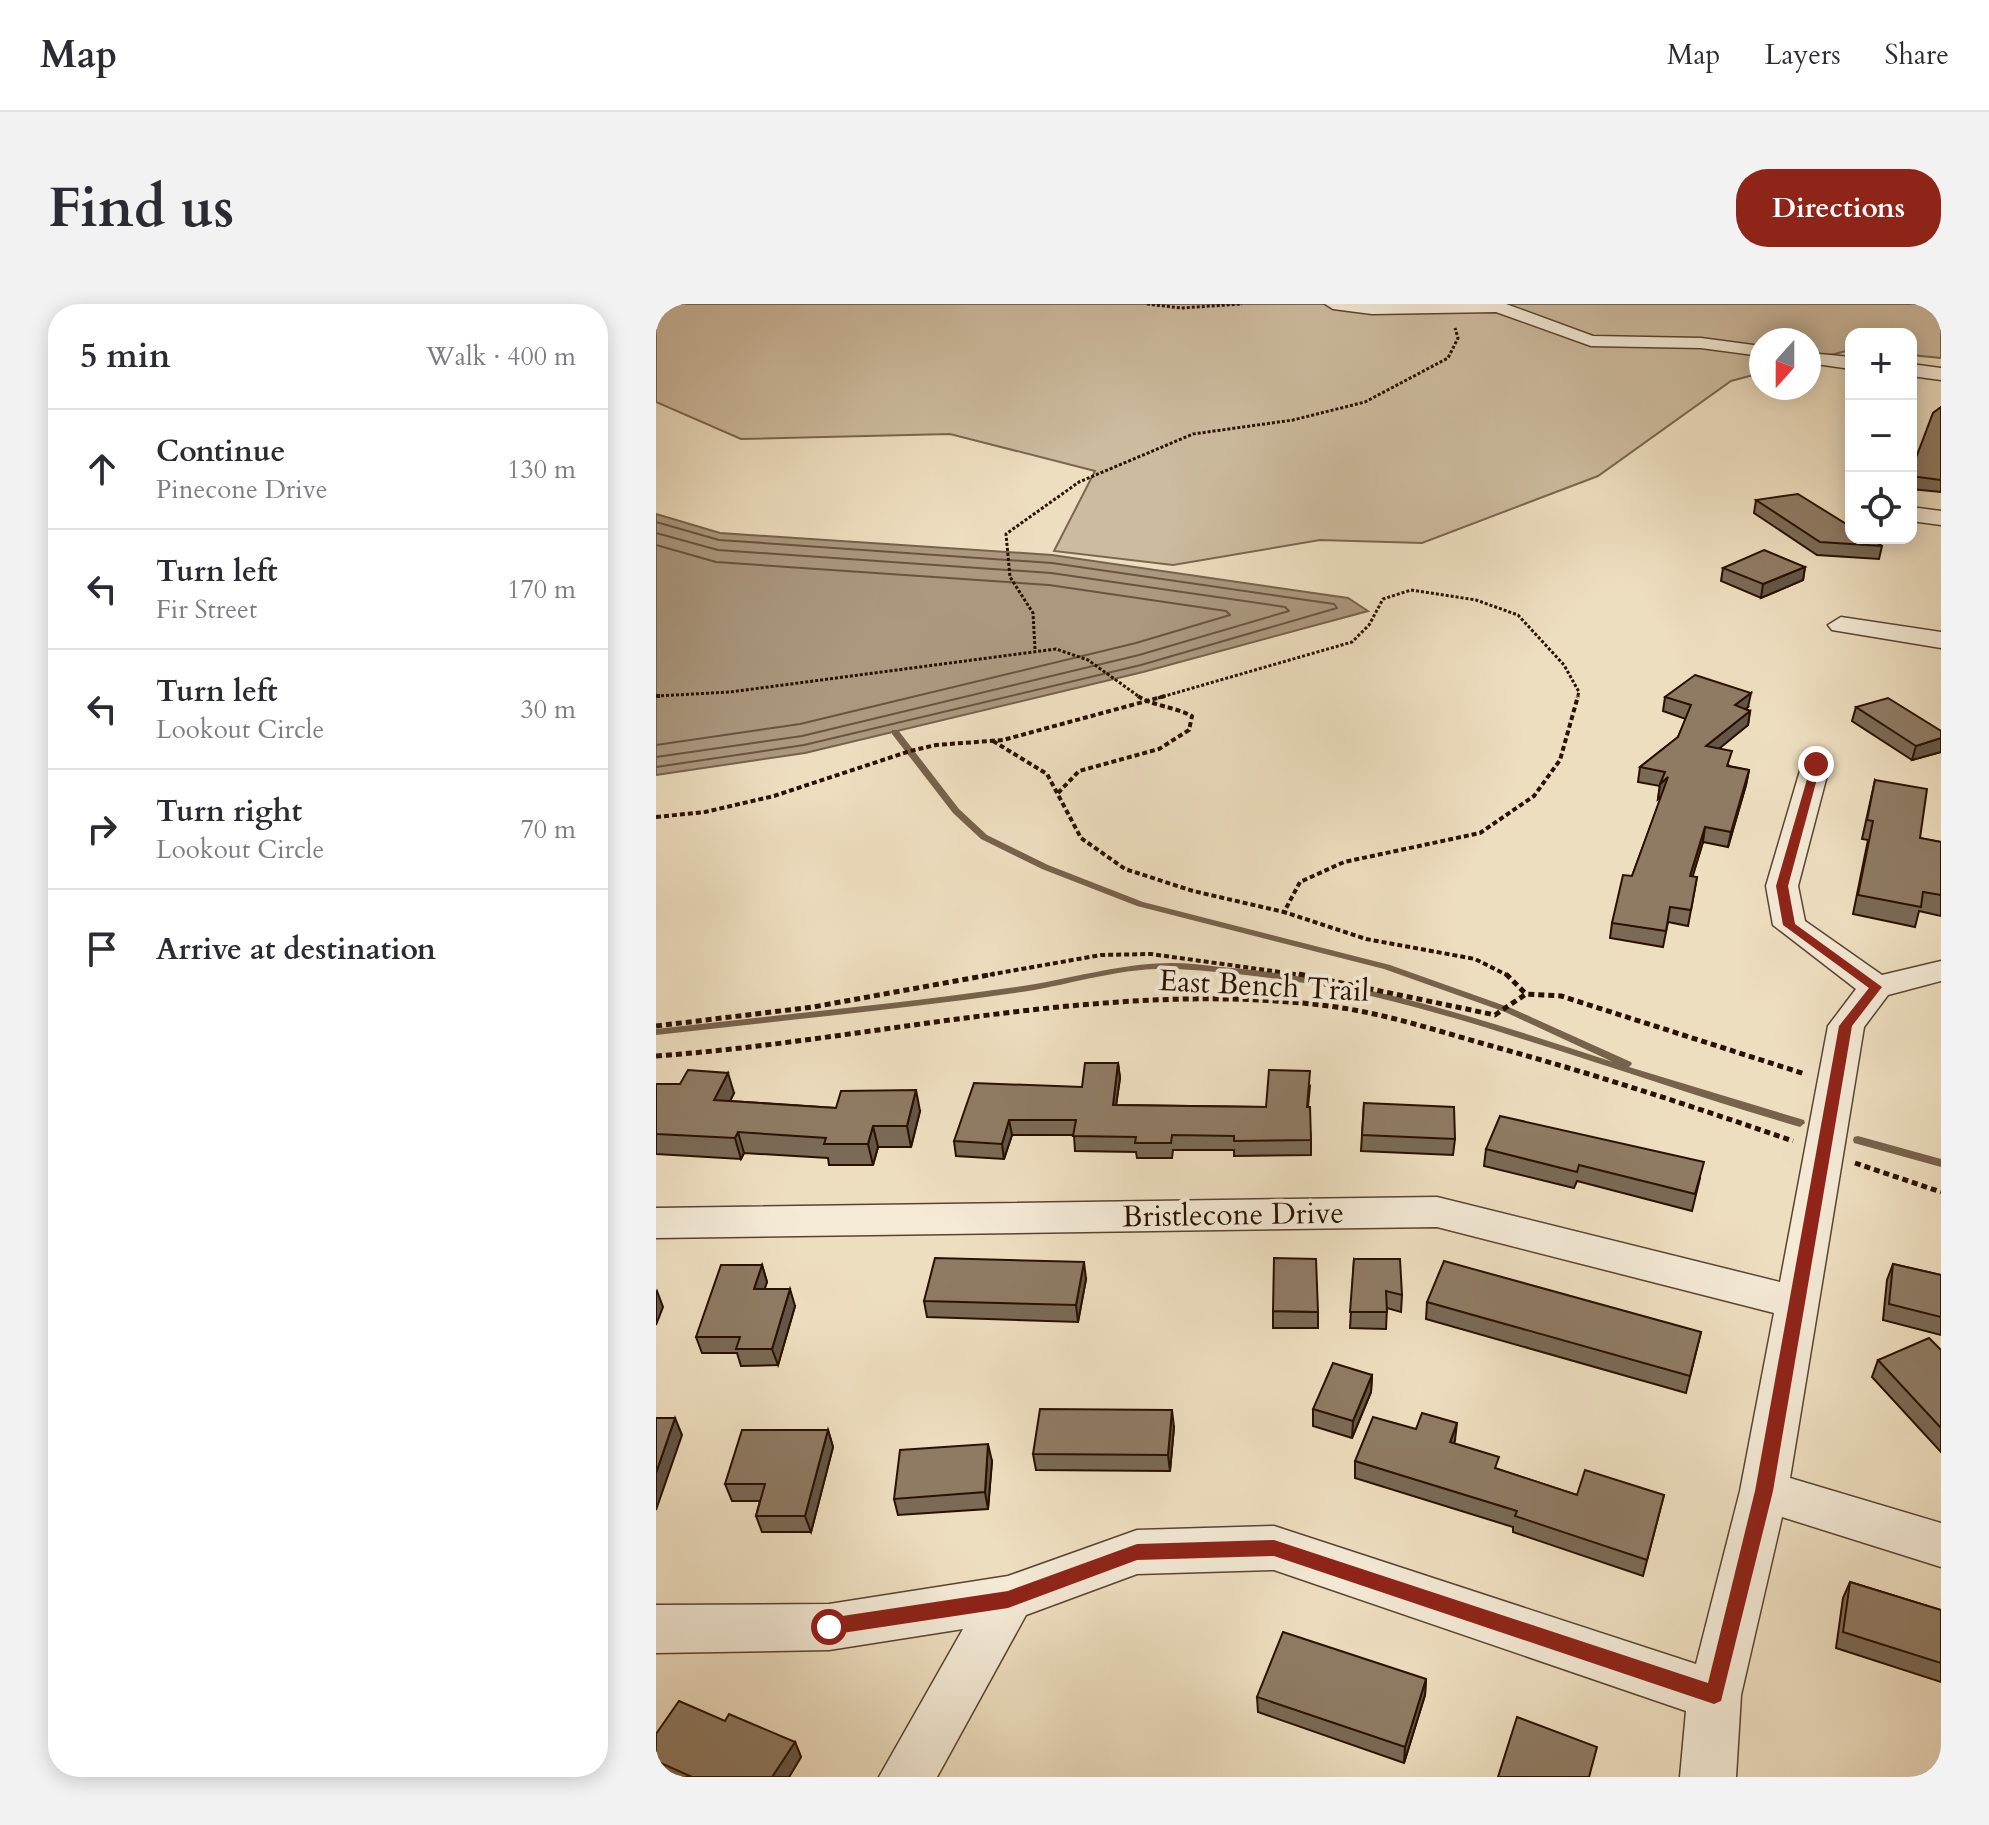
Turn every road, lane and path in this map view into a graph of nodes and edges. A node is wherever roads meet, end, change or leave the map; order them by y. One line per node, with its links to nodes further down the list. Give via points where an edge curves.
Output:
1 (1147, 304): 2 (path)
2 (1242, 304)
3 (1333, 304): 4 (street)
4 (1450, 307): 5 (street, via 1509,309 1591,341); 14 (path, via 1458,338 1448,358 1415,378 1365,402 1178,440 1079,482 1006,534 1010,577 1033,613)
5 (1749, 349)
6 (1821, 359): 7 (street)
7 (1845, 362)
8 (1917, 371): 9 (street)
9 (1941, 374)
10 (1917, 515): 11 (street)
11 (1941, 518)
12 (1841, 625): 13 (street)
13 (1941, 640)
14 (1035, 649): 15 (path, via 730,692); 16 (path, via 1056,649 1088,660)
15 (656, 696)
16 (1145, 701): 17 (path); 19 (path, via 1171,705 1192,716 1189,730 1159,749 1079,771); 21 (path, via 1352,642 1383,599 1411,590 1476,600 1518,615 1564,665 1579,692 1571,730 1560,760 1534,796 1480,833 1344,862 1300,882)
17 (993, 741): 19 (path, via 1047,774); 20 (path, via 936,745 774,796)
18 (1816, 764): 23 (street, via 1782,886 1789,925)
19 (1058, 793): 21 (path, via 1081,838 1125,869)
20 (656, 817)
21 (1284, 912): 24 (path, via 1366,939 1492,965 1516,979)
22 (1941, 971): 23 (street)
23 (1876, 987): 27 (street, via 1846,1026)
24 (1526, 994): 25 (path, via 1495,1015 1283,971 1151,954 1101,955 813,1007); 27 (path, via 1561,996)
25 (656, 1026)
26 (656, 1056): 28 (path, East Bench Trail, via 1163,999 1327,1006 1382,1015 1629,1084)
27 (1836, 1084): 28 (street)
28 (1825, 1152): 29 (path, East Bench Trail); 31 (street)
29 (1941, 1192)
30 (656, 1223): 31 (street, Bristlecone Drive, via 1437,1212)
31 (1798, 1303): 32 (street)
32 (1764, 1491): 33 (street); 36 (street)
33 (1941, 1545)
34 (1008, 1599): 35 (street, via 829,1627); 36 (street, via 1137,1552 1274,1548); 37 (street)
35 (656, 1629)
36 (1714, 1695): 38 (street)
37 (907, 1777)
38 (1708, 1777)

